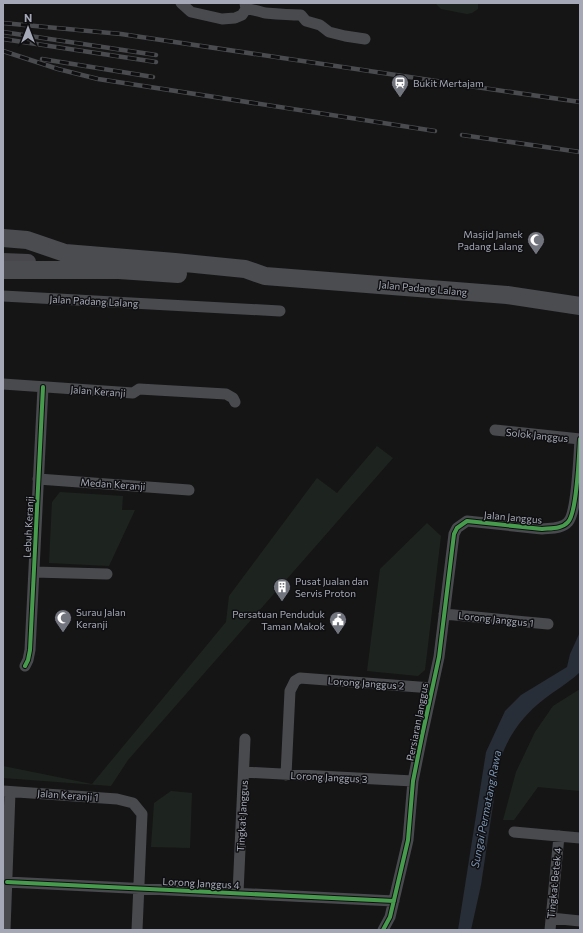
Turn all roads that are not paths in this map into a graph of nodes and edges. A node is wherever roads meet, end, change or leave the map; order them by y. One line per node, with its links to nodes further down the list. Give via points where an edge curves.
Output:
1 (181, 3): 2 (street, via 192,12 222,19 242,15)
2 (245, 6): 3 (street, via 273,14 301,14 306,20 320,25 329,32)
3 (365, 39)
4 (3, 238): 6 (main road, Jalan Padang Lalang, via 27,240)
5 (3, 251): 6 (street)
6 (65, 253): 10 (main road, Jalan Padang Lalang, via 245,269)
7 (3, 261): 9 (street)
8 (3, 270): 9 (main road, Jalan Padang Lalang)
9 (119, 270): 10 (main road, Jalan Padang Lalang, via 247,280)
10 (265, 276): 12 (main road, Jalan Padang Lalang, via 507,296)
11 (3, 296): 13 (street, Jalan Padang Lalang)
12 (580, 306)
13 (280, 311)
14 (3, 384): 15 (street, Jalan Keranji)
15 (43, 387): 16 (street, Jalan Keranji, via 133,393 139,389 226,394); 19 (street, Lebuh Keranji)
16 (235, 402)
17 (495, 430): 18 (street, Solok Janggus)
18 (580, 439): 21 (street, Jalan Janggus, via 577,483 572,517 568,523 542,529)
19 (38, 479): 20 (street, Medan Keranji); 22 (street, Lebuh Keranji)
20 (189, 490)
21 (467, 521): 24 (street, Persiaran Janggus, via 456,528 454,534)
22 (34, 572): 23 (street); 26 (street, Lebuh Keranji, via 30,650)
23 (107, 574)
24 (444, 614): 25 (street, Lorong Janggus 1); 27 (street, Persiaran Janggus)
25 (548, 624)
26 (25, 666)
27 (432, 688): 30 (street, Lorong Janggus 2, via 300,678 295,681 290,691); 31 (street, Persiaran Janggus)
28 (245, 739): 29 (street, Tingkat Janggus)
29 (244, 772): 30 (street, Lorong Janggus 3); 38 (street, Tingkat Janggus)
30 (286, 775): 31 (street, Lorong Janggus 3)
31 (413, 781): 39 (street, Persiaran Janggus, via 408,840)
32 (7, 791): 36 (street); 37 (street, Jalan Keranji 1, via 117,799 133,803 142,814)
33 (514, 832): 34 (street)
34 (559, 836): 35 (street); 40 (street, Tingkat Betek 4)
35 (580, 838)
36 (7, 882): 37 (street, Lorong Janggus 4); 42 (street)
37 (139, 888): 38 (street, Lorong Janggus 4); 43 (street)
38 (238, 893): 39 (street, Lorong Janggus 4)
39 (394, 901): 44 (street, Persiaran Janggus)
40 (551, 918): 41 (street); 45 (street, Tingkat Betek 4)
41 (580, 920)
42 (5, 930)
43 (137, 930)
44 (383, 930)
45 (550, 930)

